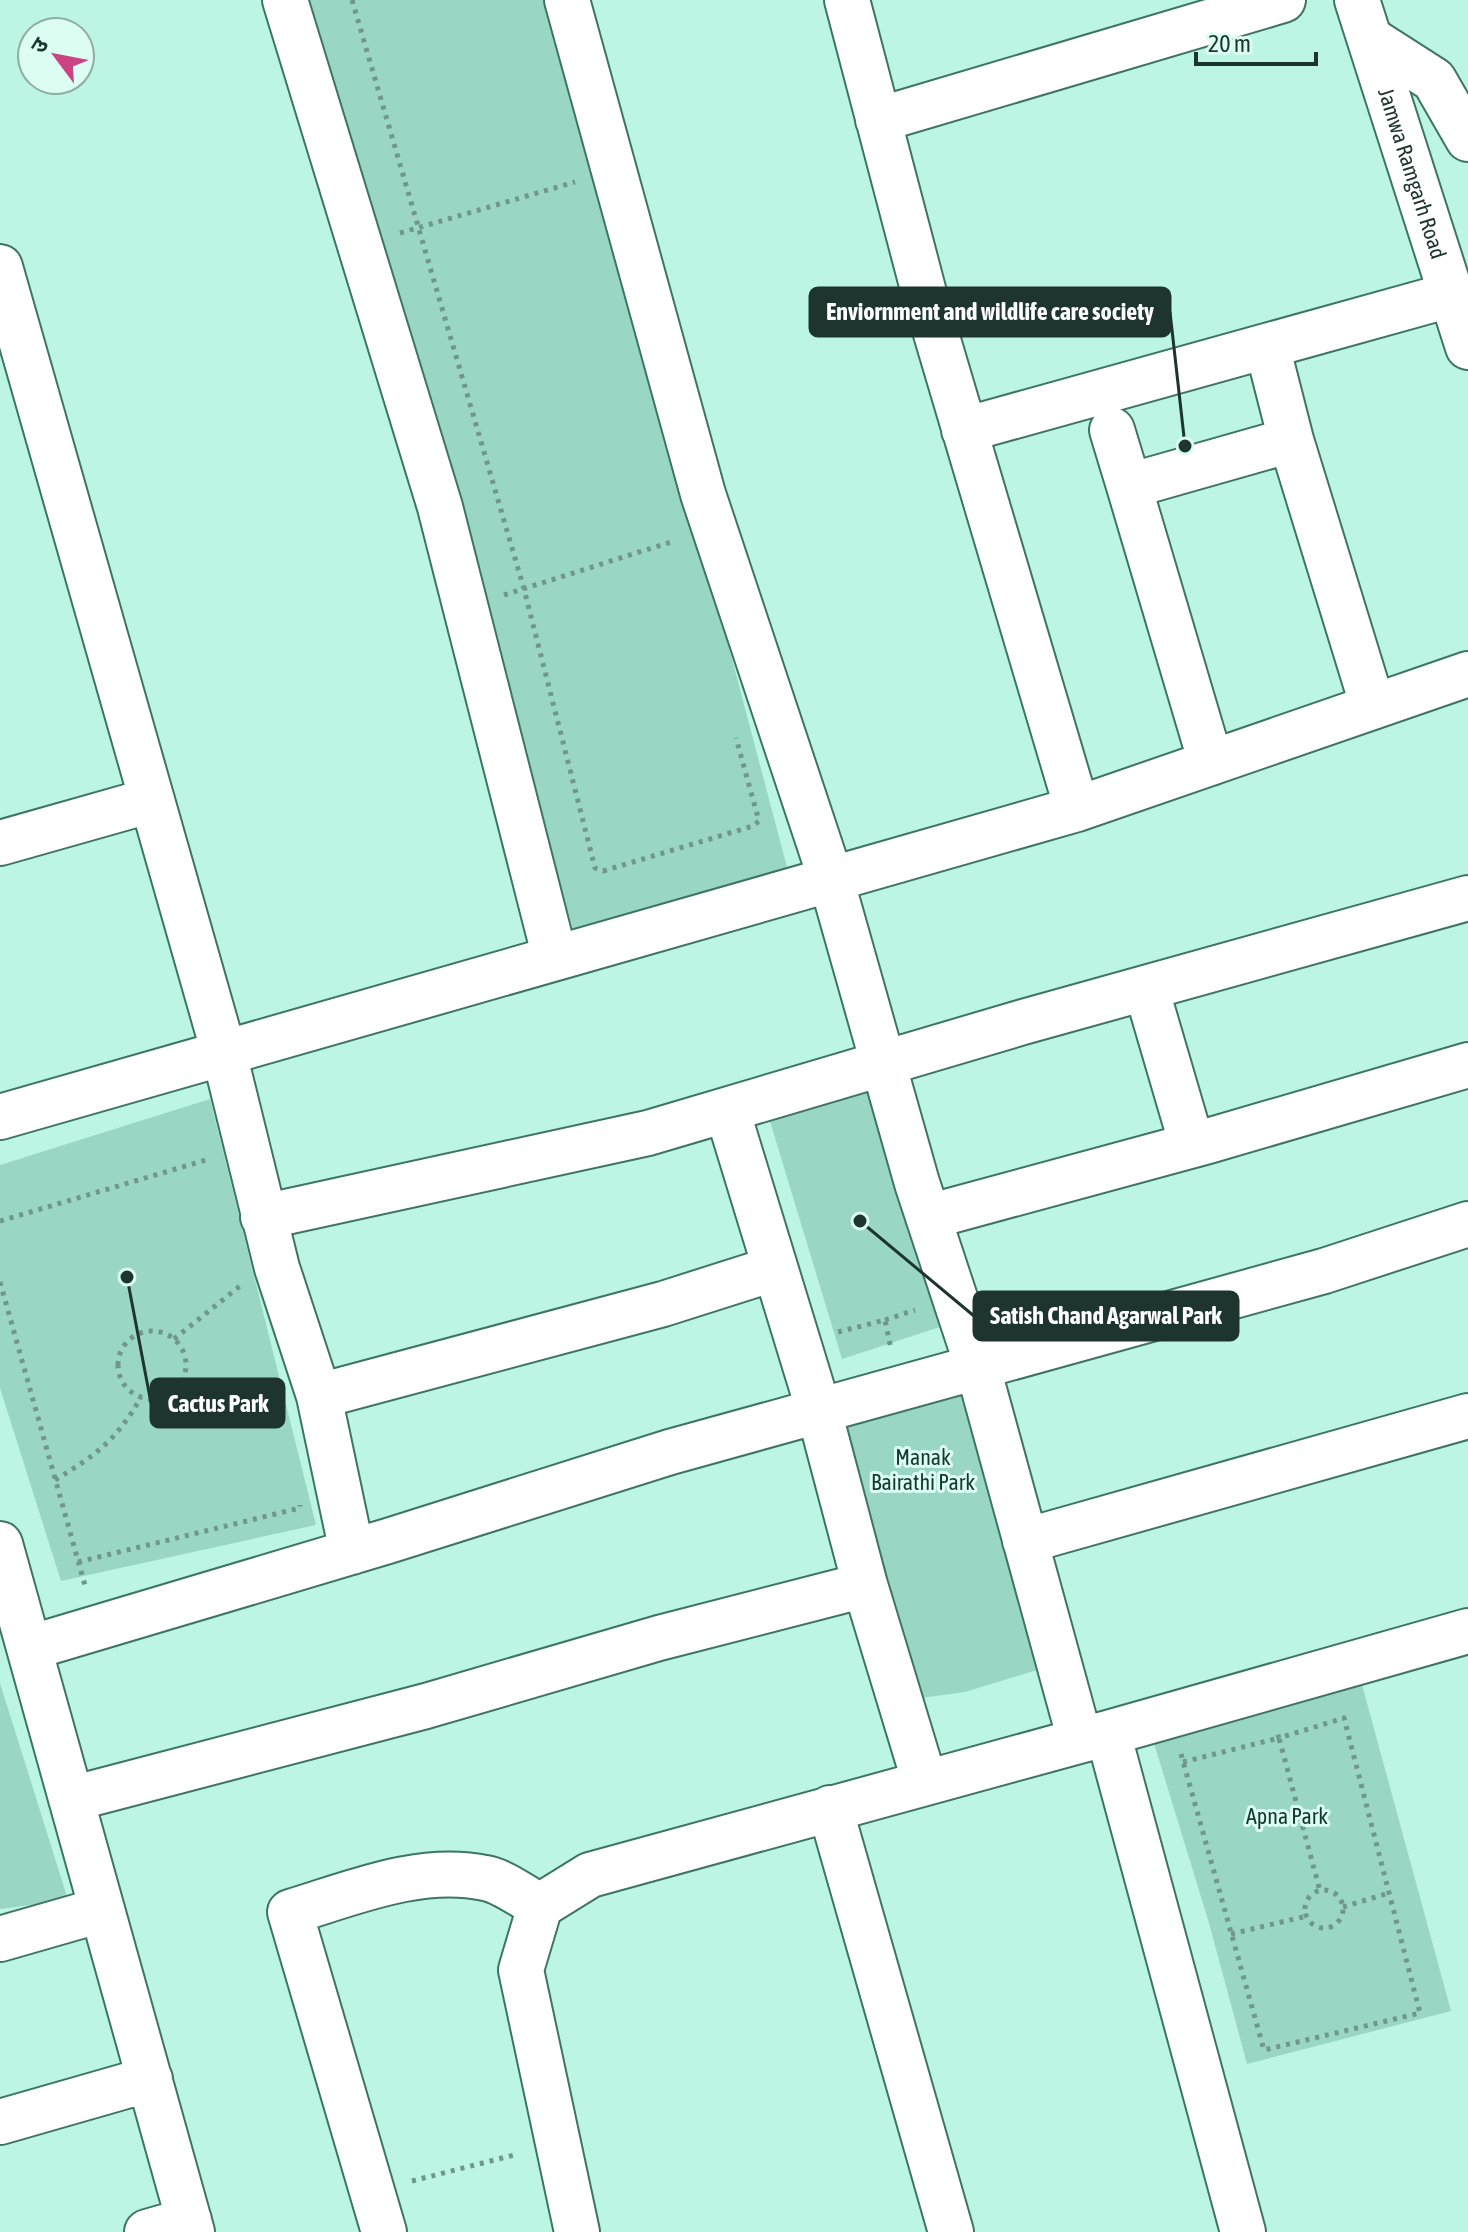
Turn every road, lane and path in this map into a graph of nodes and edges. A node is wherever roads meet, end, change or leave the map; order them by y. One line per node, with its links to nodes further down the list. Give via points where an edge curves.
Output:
1 (285, 0): 32 (street, via 440,507)
2 (352, 0): 10 (path)
3 (567, 0): 30 (street, via 703,494)
4 (847, 0): 7 (street)
5 (1283, 0): 7 (street)
6 (1364, 20): 8 (street, via 1434,80); 13 (street, Jamwa Ramgarh Road)
7 (878, 120): 16 (street)
8 (1468, 139)
9 (583, 180): 10 (path)
10 (417, 229): 11 (path); 21 (path)
11 (389, 236)
12 (0, 267): 27 (street)
13 (1450, 295): 14 (street); 15 (street, Jamwa Ramgarh Road)
14 (1267, 346): 16 (street); 18 (street)
15 (1468, 347)
16 (964, 430): 28 (street)
17 (1112, 430): 19 (street)
18 (1291, 440): 19 (street); 24 (street)
19 (1129, 486): 26 (street)
20 (681, 539): 21 (path)
21 (524, 589): 22 (path); 25 (path, via 595,868 603,871 759,821)
22 (492, 599)
23 (1468, 674): 24 (street)
24 (1373, 707): 26 (street)
25 (734, 732)
26 (1211, 763): 28 (street)
27 (152, 800): 29 (street); 34 (street)
28 (1077, 809): 30 (street)
29 (0, 843)
30 (831, 879): 32 (street); 35 (street)
31 (1468, 898): 33 (street)
32 (555, 958): 34 (street)
33 (1146, 988): 35 (street); 39 (street)
34 (224, 1053): 38 (street); 41 (street)
35 (884, 1064): 37 (street); 42 (street)
36 (1468, 1065): 39 (street)
37 (727, 1110): 41 (street, via 648,1133); 45 (street)
38 (0, 1117)
39 (1192, 1145): 42 (street)
40 (210, 1172): 43 (path, via 205,1159)
41 (263, 1217): 54 (street)
42 (928, 1217): 52 (street)
43 (0, 1221)
44 (1468, 1224): 52 (street, via 1324,1271)
45 (773, 1269): 54 (street, via 663,1304); 56 (street)
46 (0, 1282): 58 (path)
47 (247, 1298): 51 (path, via 243,1283)
48 (922, 1307): 49 (path)
49 (885, 1320): 50 (path); 53 (path)
50 (829, 1335)
51 (174, 1339): 55 (path, via 186,1358 183,1380 167,1396); 55 (path, via 153,1331 124,1346 120,1378)
52 (978, 1368): 53 (street); 60 (street)
53 (900, 1389): 56 (street)
54 (319, 1396): 62 (street)
55 (141, 1397): 58 (path, via 96,1455)
56 (819, 1411): 62 (street); 63 (street)
57 (1468, 1416): 60 (street)
58 (55, 1480): 59 (path, via 78,1562 300,1508)
59 (296, 1493)
60 (1025, 1541): 68 (street)
61 (0, 1544): 65 (street)
62 (352, 1552): 65 (street)
63 (865, 1585): 71 (street); 72 (street)
64 (1468, 1631): 66 (street)
65 (29, 1648): 72 (street)
66 (1266, 1688): 67 (street); 69 (path)
67 (1170, 1715): 68 (street); 70 (path)
68 (1094, 1737): 71 (street); 90 (street)
69 (1279, 1738): 70 (path); 74 (path); 75 (path, via 1344,1718)
70 (1183, 1762): 80 (path)
71 (925, 1783): 73 (street)
72 (71, 1799): 78 (street)
73 (830, 1808): 76 (street, via 590,1875); 89 (street)
74 (1320, 1891): 77 (path, via 1338,1896); 79 (path, via 1309,1897)
75 (1389, 1893): 77 (path); 80 (path, via 1420,2013 1264,2050)
76 (540, 1906): 84 (street, via 521,1970); 85 (street, via 487,1878 437,1874 290,1912)
77 (1343, 1907): 79 (path, via 1332,1926 1315,1925)
78 (101, 1910): 81 (street); 82 (street)
79 (1307, 1916): 80 (path)
80 (1231, 1934)
81 (0, 1939)
82 (150, 2079): 83 (street); 86 (street)
83 (0, 2122)
84 (558, 2144): 85 (path); 88 (street)
85 (378, 2212)
86 (191, 2226): 87 (street)
87 (147, 2232)
88 (577, 2232)
89 (951, 2232)
90 (1243, 2232)

